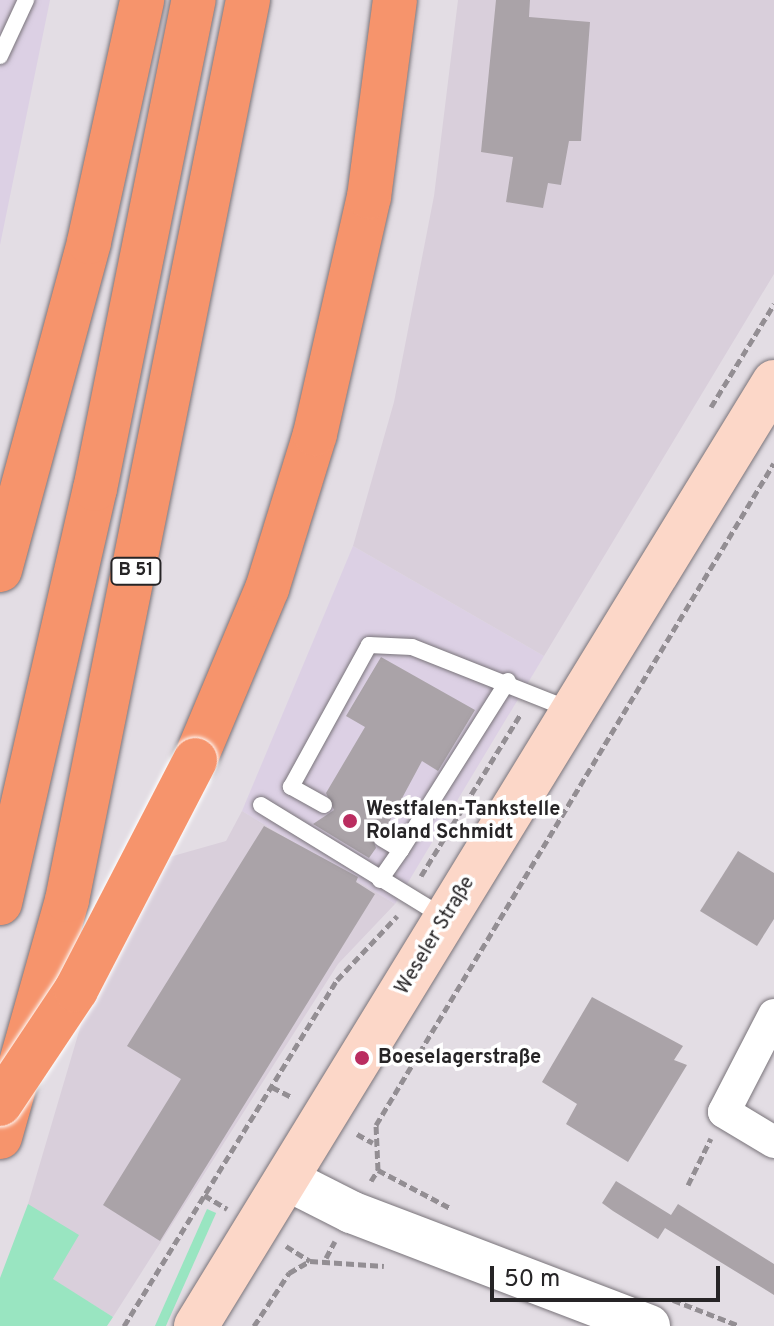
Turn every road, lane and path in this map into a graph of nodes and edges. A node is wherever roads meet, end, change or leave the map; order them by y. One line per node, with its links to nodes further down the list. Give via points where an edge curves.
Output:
1 (26, 0): 6 (lane)
2 (142, 0): 9 (highway, via 89,242)
3 (194, 0): 19 (highway, B 51, via 95,489)
4 (248, 0): 24 (highway, B 51, via 67,900)
5 (395, 0): 22 (highway, bridge, via 369,197 315,434 267,589 195,760 76,990)
6 (0, 56)
7 (774, 382): 12 (main road, Weseler Straße)
8 (774, 463): 28 (path, via 376,1125 378,1170)
9 (0, 570)
10 (508, 681): 11 (lane); 14 (lane, via 412,647 369,645 291,787); 16 (lane)
11 (537, 691): 12 (lane); 18 (path)
12 (576, 712): 20 (main road, Weseler Straße)
13 (261, 805): 17 (lane)
14 (324, 805)
15 (381, 838): 16 (lane)
16 (401, 850): 17 (lane)
17 (380, 880): 18 (lane)
18 (409, 898): 20 (lane); 29 (path, via 345,967)
19 (0, 903)
20 (446, 918): 26 (main road, Weseler Straße)
21 (774, 1015): 23 (street)
22 (0, 1104)
23 (724, 1112): 25 (street); 27 (path)
24 (0, 1137)
25 (774, 1142)
26 (286, 1179): 28 (street); 30 (main road, Weseler Straße)
27 (688, 1185)
28 (351, 1212): 31 (path, via 326,1258 289,1273); 32 (street)
29 (124, 1326)
30 (196, 1326)
31 (254, 1326)
32 (649, 1326)

